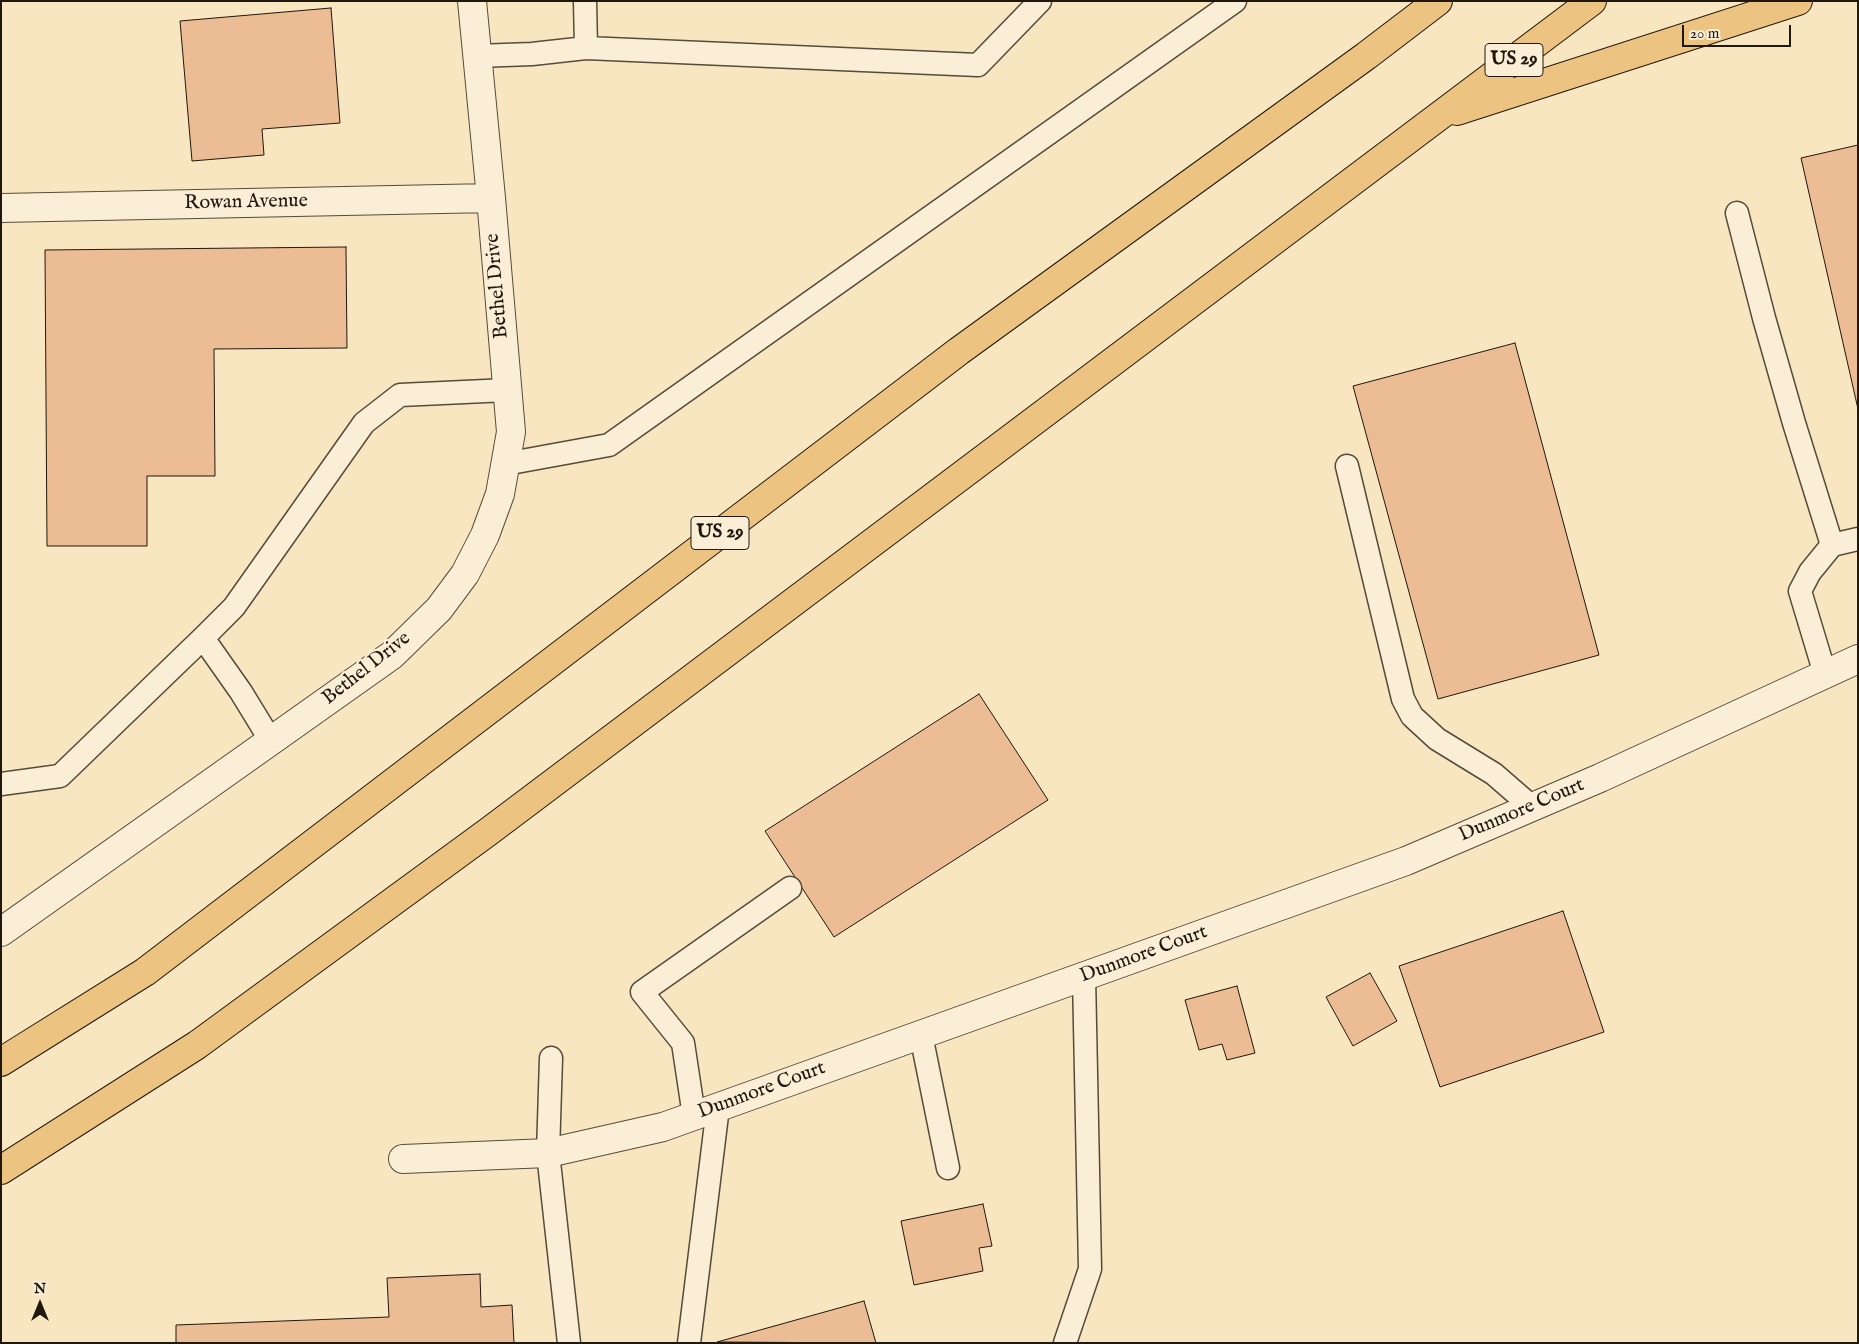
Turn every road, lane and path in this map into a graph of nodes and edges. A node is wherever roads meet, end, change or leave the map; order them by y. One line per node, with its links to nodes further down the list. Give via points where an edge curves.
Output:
1 (472, 1): 10 (street, Bethel Drive)
2 (585, 1): 9 (lane)
3 (1040, 1): 9 (lane, via 978,65)
4 (1235, 1): 17 (lane, via 609,445)
5 (1417, 1): 11 (highway)
6 (1438, 1): 11 (highway, US 29)
7 (1592, 1): 12 (highway, US 29)
8 (1798, 1): 12 (highway)
9 (586, 48): 10 (lane)
10 (477, 56): 13 (street, Bethel Drive)
11 (1366, 56): 32 (highway, US 29, via 959,351 145,972)
12 (1437, 118): 37 (highway, US 29, via 457,855 197,1045)
13 (491, 198): 14 (street, Rowan Avenue); 16 (street, Bethel Drive)
14 (1, 208)
15 (1737, 213): 20 (lane, via 1794,423)
16 (507, 390): 17 (street, Bethel Drive, via 510,432); 21 (lane, via 400,395 364,423 234,607)
17 (505, 464): 24 (street, Bethel Drive, via 500,494 485,535 465,574 439,609 392,655)
18 (1347, 466): 26 (lane, via 1403,699 1412,716 1437,738 1494,774)
19 (1858, 539): 20 (lane)
20 (1832, 544): 23 (lane, via 1800,591)
21 (203, 638): 24 (lane); 25 (lane, via 60,776)
22 (1858, 659): 23 (street, Dunmore Court)
23 (1825, 674): 26 (street, Dunmore Court)
24 (271, 741): 28 (street, Bethel Drive)
25 (1, 784)
26 (1532, 807): 29 (street, Dunmore Court, via 1406,861)
27 (790, 888): 33 (lane, via 642,992 683,1043)
28 (1, 932)
29 (1084, 976): 30 (street, Dunmore Court); 40 (lane, via 1090,1269)
30 (921, 1035): 33 (street, Dunmore Court); 36 (lane)
31 (551, 1058): 34 (lane)
32 (1, 1062)
33 (706, 1111): 34 (street, Dunmore Court, via 663,1126); 39 (lane)
34 (548, 1153): 35 (street, Dunmore Court); 38 (lane)
35 (403, 1158)
36 (948, 1168)
37 (1, 1170)
38 (569, 1343)
39 (689, 1343)
40 (1065, 1343)

